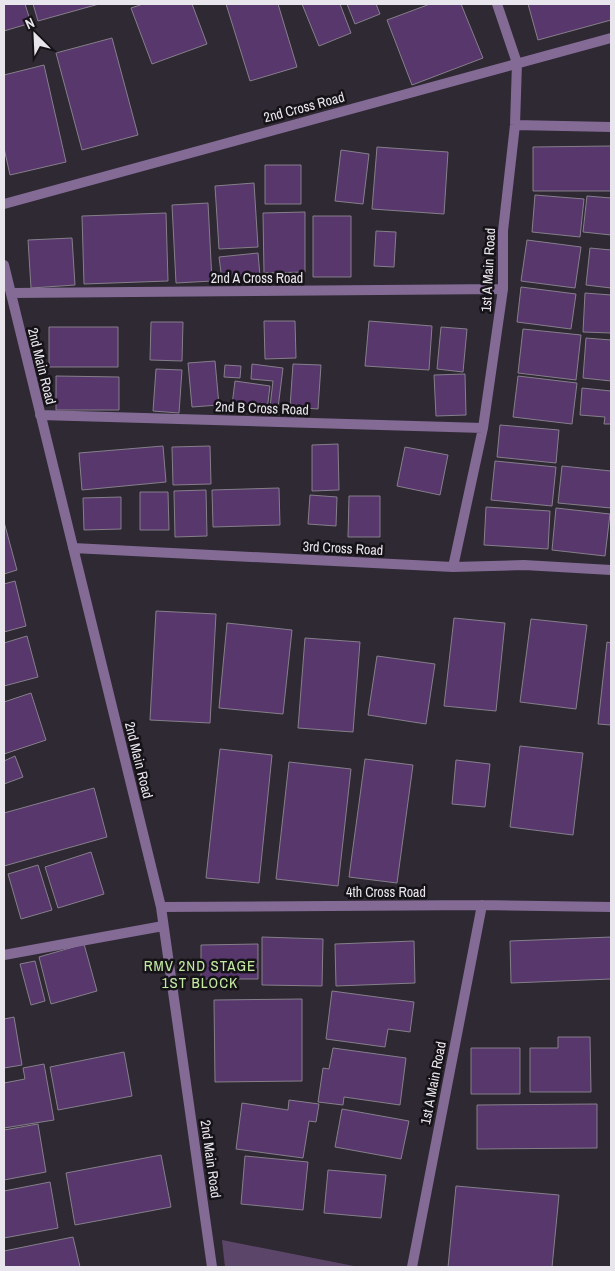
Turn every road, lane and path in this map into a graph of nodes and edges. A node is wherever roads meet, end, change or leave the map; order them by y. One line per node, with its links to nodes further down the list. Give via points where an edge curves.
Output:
1 (497, 4): 3 (street, 1st A Main Road)
2 (611, 38): 3 (street, 2nd Cross Road)
3 (517, 63): 4 (street, 1st A Main Road); 6 (street, 2nd Cross Road)
4 (515, 125): 5 (street); 8 (street, 1st A Main Road, via 503,231)
5 (611, 127)
6 (4, 204)
7 (4, 266): 9 (street, 2nd Main Road)
8 (503, 289): 9 (street, 2nd A Cross Road); 11 (street, 1st A Main Road)
9 (11, 293): 10 (street, 2nd Main Road)
10 (40, 415): 11 (street, 2nd B Cross Road); 12 (street, 2nd Main Road)
11 (483, 428): 13 (street, 1st A Main Road)
12 (73, 548): 13 (street, 3rd Cross Road); 16 (street, 2nd Main Road)
13 (453, 568): 14 (street, 3rd Cross Road, via 524,565)
14 (611, 570)
15 (482, 905): 16 (street, 4th Cross Road); 17 (street, 4th Cross Road); 21 (street, 1st A Main Road)
16 (160, 907): 18 (street, 2nd Main Road)
17 (611, 907)
18 (163, 926): 19 (street); 20 (street, 2nd Main Road)
19 (4, 956)
20 (212, 1267)
21 (412, 1267)

